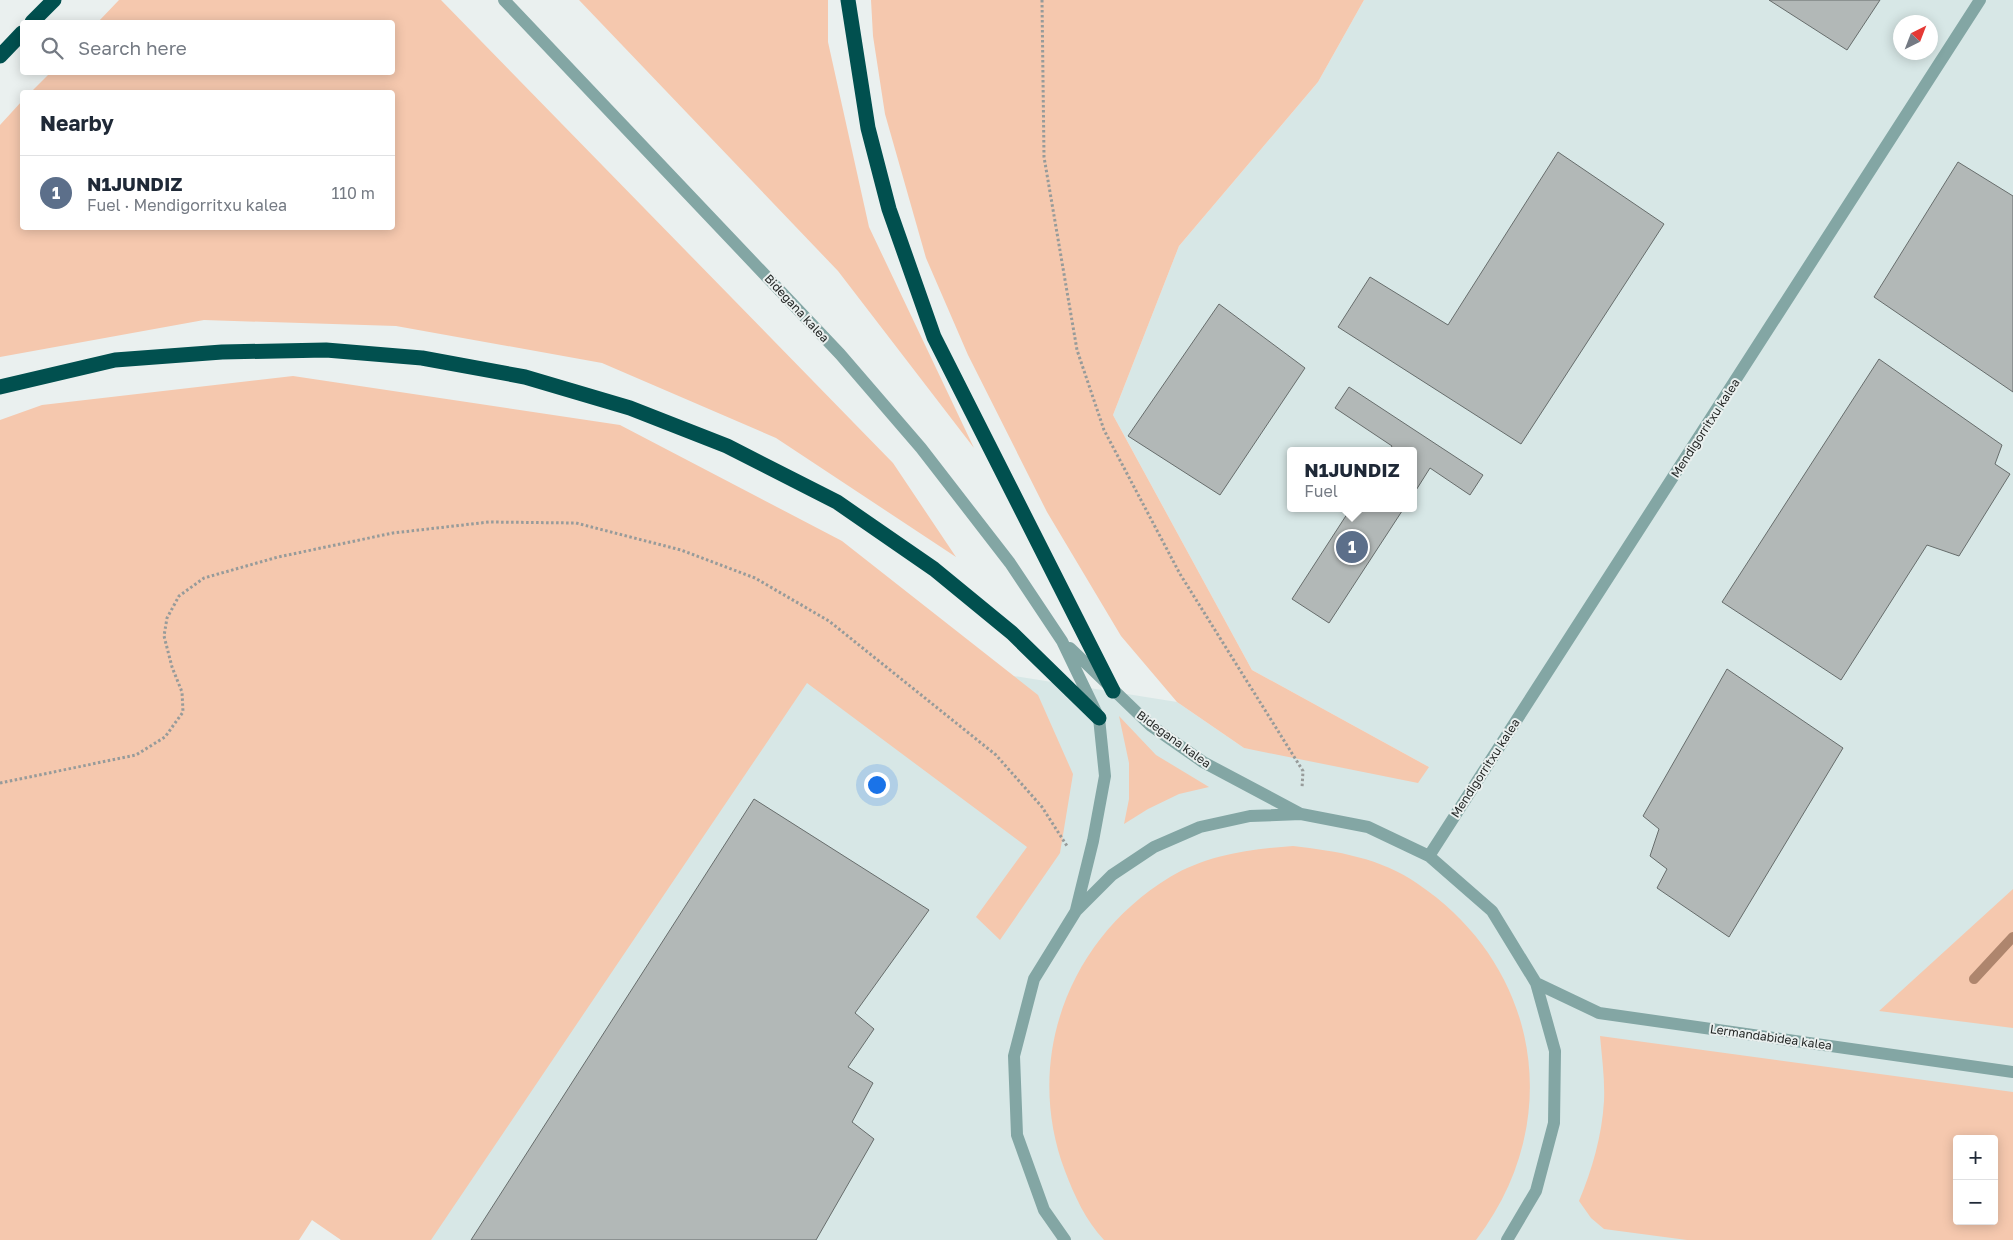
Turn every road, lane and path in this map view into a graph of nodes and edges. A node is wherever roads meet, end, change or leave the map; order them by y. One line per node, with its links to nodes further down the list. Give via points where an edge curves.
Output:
1 (54, 0): 6 (highway)
2 (504, 0): 10 (street, Bidegana kalea, via 840,354 921,448 1010,562)
3 (848, 0): 11 (highway, via 868,128 889,209 934,337)
4 (1042, 0): 14 (path, via 1044,157 1078,350 1104,430 1180,574 1303,771)
5 (1980, 0): 15 (street, Mendigorritxu kalea)
6 (34, 20)
7 (20, 34): 8 (highway)
8 (0, 56)
9 (0, 387): 12 (highway, via 115,360 222,352 326,350 432,360 525,378 630,408 727,446 837,502 934,569 1005,627)
10 (1062, 641): 11 (street, Bidegana kalea); 12 (street, Bidegana kalea)
11 (1113, 691): 14 (street, Bidegana kalea, via 1150,725 1203,762)
12 (1099, 718): 16 (street, Bidegana kalea, via 1105,776)
13 (0, 783): 16 (path, via 136,755 165,737 183,712 182,692 164,636 167,618 179,596 204,578 278,557 392,533 489,522 576,522 681,550 754,578 829,621 996,755 1042,807)
14 (1301, 814): 15 (street, via 1368,827); 17 (street, via 1250,816 1200,827 1154,847 1112,875)
15 (1429, 856): 18 (street, via 1492,911)
16 (1085, 874): 17 (street, Bidegana kalea)
17 (1076, 911): 20 (street, via 1034,979 1014,1056 1017,1135 1044,1210)
18 (1536, 982): 19 (street, Lermandabidea kalea, via 1599,1013); 21 (street, via 1555,1051 1554,1123 1536,1192)
19 (2013, 1072)
20 (1065, 1240)
21 (1507, 1240)

